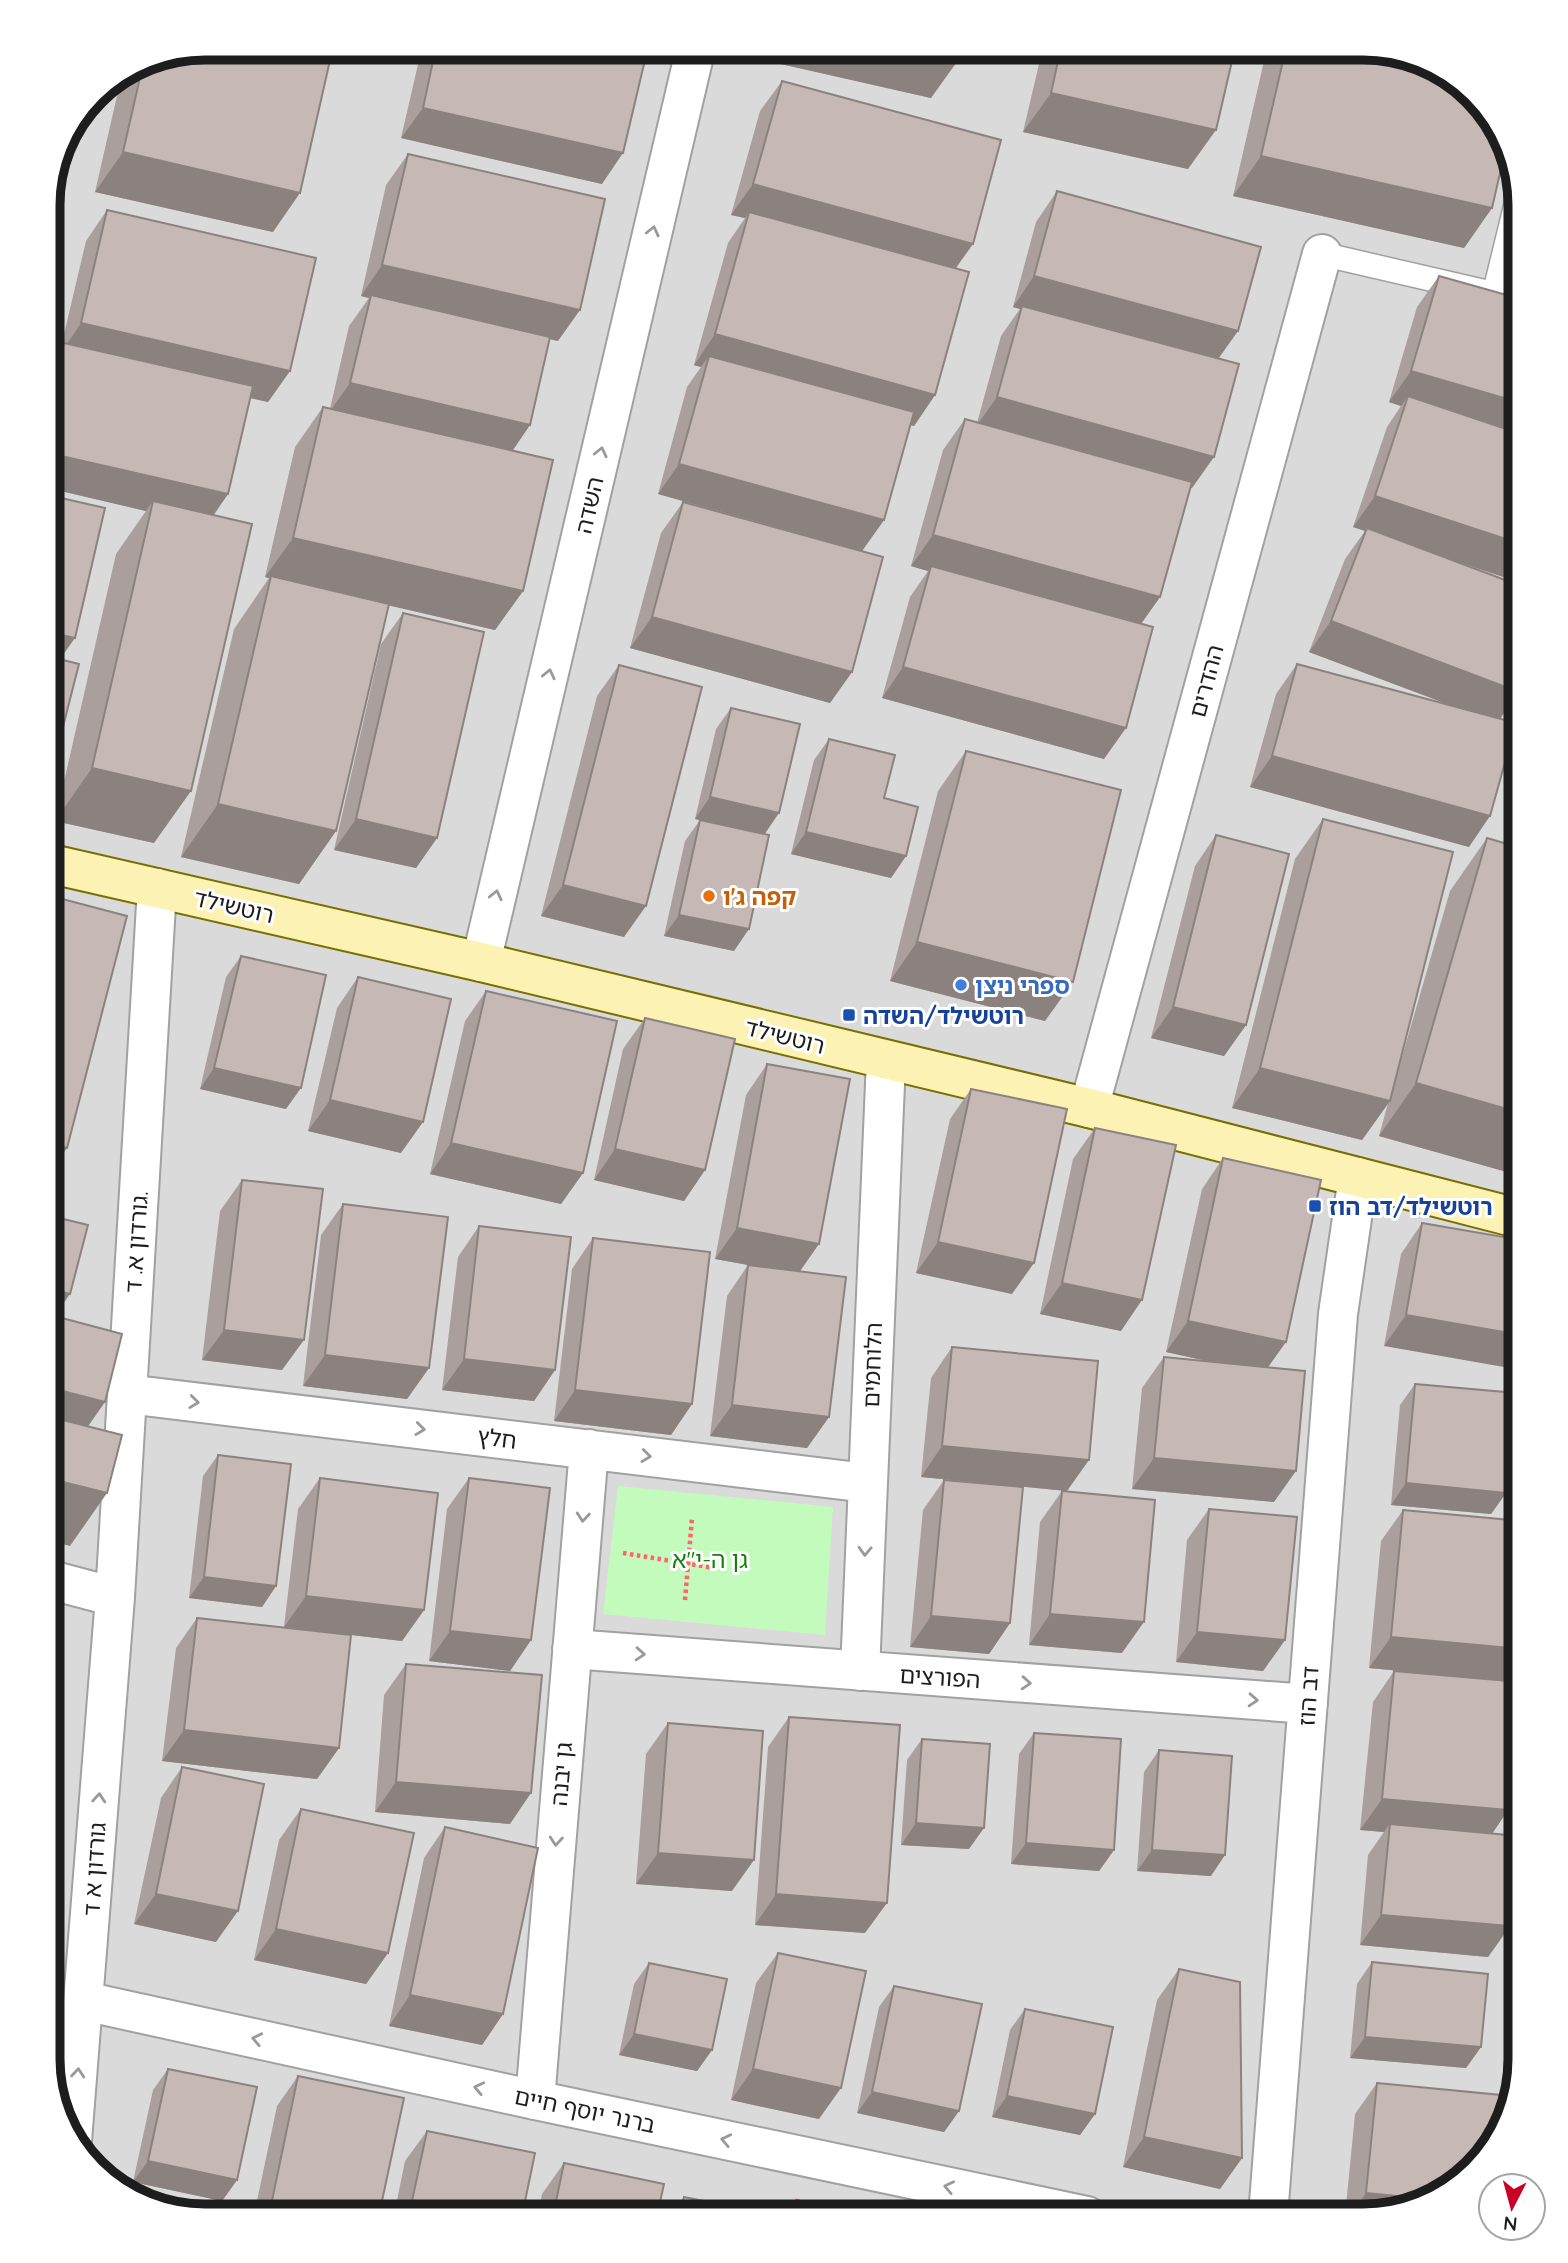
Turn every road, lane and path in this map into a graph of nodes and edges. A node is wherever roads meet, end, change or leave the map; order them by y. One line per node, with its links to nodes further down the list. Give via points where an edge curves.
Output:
1 (693, 60): 8 (street, השדה, one-way to 1)
2 (1508, 237): 4 (lane)
3 (1322, 254): 4 (lane); 10 (street, ההדרים)
4 (1494, 294): 5 (lane)
5 (1508, 297)
6 (60, 866): 7 (main road, רוטשילד)
7 (157, 888): 8 (main road, רוטשילד); 13 (street, גורדון א. ד.)
8 (481, 962): 9 (main road, רוטשילד)
9 (886, 1060): 10 (main road, רוטשילד); 15 (street, הלוחמים)
10 (1089, 1108): 11 (main road, רוטשילד)
11 (1358, 1177): 12 (main road, רוטשילד); 25 (street, דב הוז, via 1338,1314)
12 (1508, 1216)
13 (127, 1394): 14 (street, חלץ, one-way to 14); 21 (street, גורדון א. ד.)
14 (589, 1449): 15 (street, חלץ, one-way to 15); 17 (street, גן יבנה, one-way to 17)
15 (867, 1483): 24 (street, הלוחמים, one-way to 24)
16 (692, 1518): 18 (path)
17 (580, 1546): 18 (path); 23 (street, גן יבנה)
18 (688, 1564): 19 (path); 22 (path)
19 (720, 1569)
20 (60, 1582): 21 (street)
21 (115, 1597): 26 (street, גורדון א ד, one-way to 21)
22 (685, 1600)
23 (572, 1649): 24 (street, הפורצים, one-way to 24); 27 (street, גן יבנה, one-way to 27)
24 (860, 1671): 25 (street, הפורצים, one-way to 25)
25 (1308, 1703): 30 (street, דב הוז)
26 (84, 2001): 27 (street, ברנר יוסף חיים, one-way to 26); 28 (street, גורדון א ד, one-way to 26)
27 (535, 2100): 29 (street, ברנר יוסף חיים, one-way to 27)
28 (74, 2120)
29 (1029, 2204)
30 (1269, 2204)

